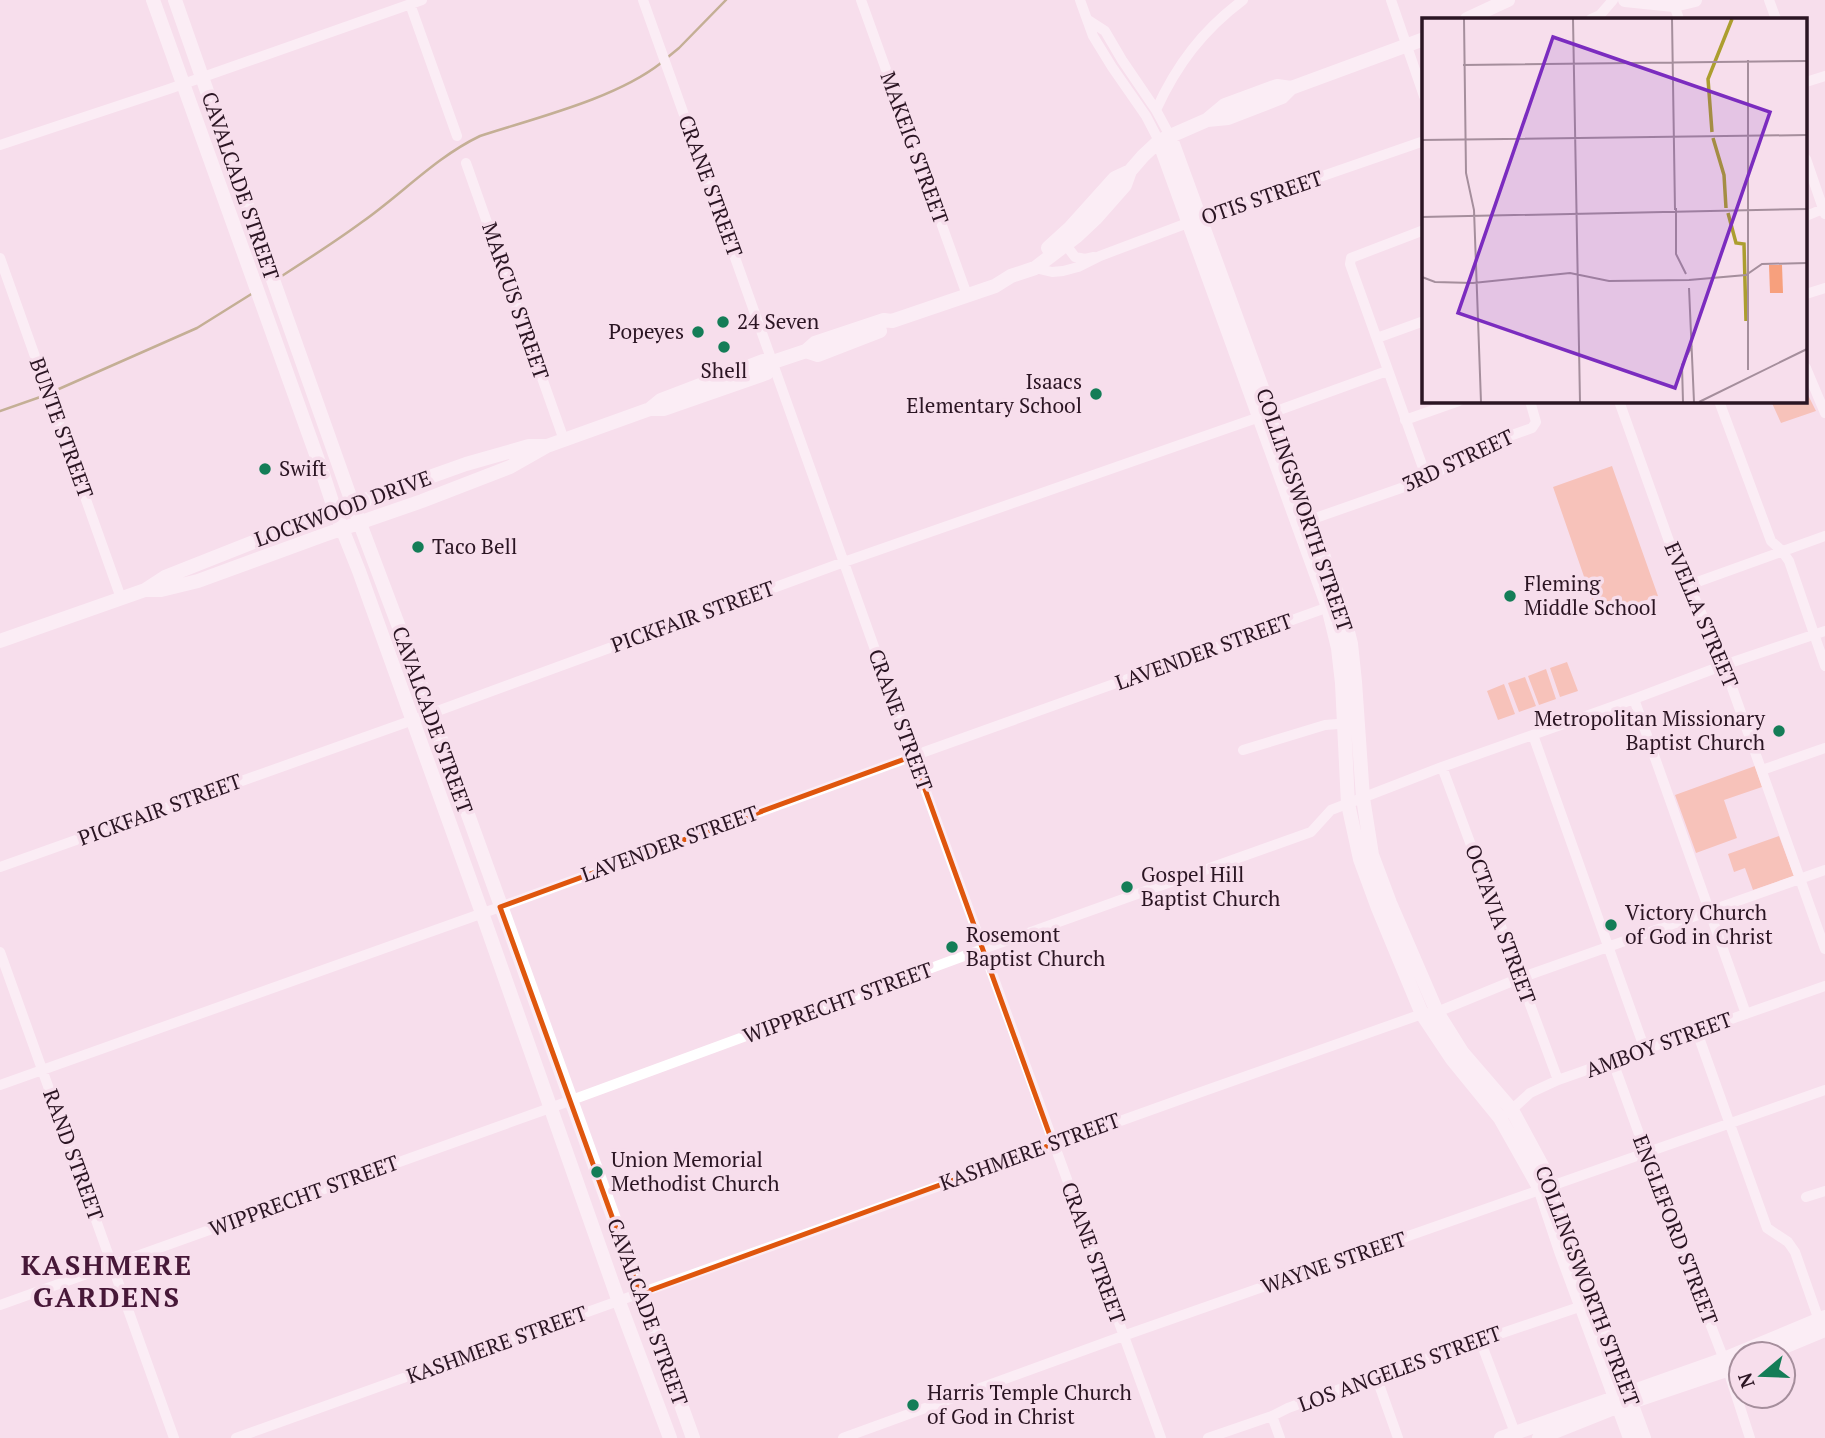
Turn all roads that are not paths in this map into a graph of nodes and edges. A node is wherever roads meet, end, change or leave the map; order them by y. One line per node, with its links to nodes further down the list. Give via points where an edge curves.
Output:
1 (153, 0): 27 (main road, CAVALCADE STREET)
2 (176, 0): 23 (main road, CAVALCADE STREET)
3 (422, 0): 15 (street)
4 (643, 0): 54 (street, CRANE STREET)
5 (861, 0): 50 (street, MAKEIG STREET)
6 (1080, 0): 19 (street, COLLINGSWORTH STREET)
7 (1243, 0): 24 (street, via 1188,53)
8 (1391, 0): 21 (street)
9 (1508, 0): 16 (main road)
10 (1613, 0): 17 (street)
11 (1625, 0): 14 (main road)
12 (1695, 0): 14 (main road)
13 (1769, 0): 18 (street)
14 (1674, 2)
15 (410, 4): 23 (street); 30 (street)
16 (1469, 18)
17 (1593, 18)
18 (1776, 18)
19 (1088, 20): 28 (street, COLLINGSWORTH STREET, via 1105,31); 31 (street, COLLINGSWORTH STREET, via 1112,67)
20 (1422, 40): 21 (main road, LOCKWOOD DRIVE)
21 (1407, 46): 26 (street); 31 (main road, LOCKWOOD DRIVE)
22 (1825, 76): 25 (street)
23 (202, 77): 27 (street); 39 (main road, CAVALCADE STREET)
24 (1169, 81): 28 (street); 29 (street)
25 (1808, 81)
26 (1422, 82)
27 (183, 84): 33 (street); 40 (main road, CAVALCADE STREET)
28 (1144, 92): 29 (street, COLLINGSWORTH STREET)
29 (1156, 110): 31 (street, COLLINGSWORTH STREET)
30 (457, 136)
31 (1164, 139): 38 (main road, COLLINGSWORTH STREET); 42 (main road, LOCKWOOD DRIVE, via 1130,171 1115,178)
32 (1422, 142): 38 (street, OTIS STREET)
33 (0, 145)
34 (466, 163): 65 (street, MARCUS STREET)
35 (1808, 163): 36 (street)
36 (1821, 191): 37 (street)
37 (1824, 212)
38 (1195, 221): 43 (street, OTIS STREET); 63 (main road, COLLINGSWORTH STREET)
39 (253, 223): 40 (main road); 53 (main road, CAVALCADE STREET)
40 (235, 230): 55 (main road, CAVALCADE STREET)
41 (1422, 231): 52 (street, via 1351,258)
42 (1060, 244): 43 (street, via 1075,257); 45 (street, via 1069,262); 46 (main road, LOCKWOOD DRIVE); 47 (main road, LOCKWOOD DRIVE)
43 (1100, 256): 45 (street, OTIS STREET)
44 (0, 258): 82 (street, BUNTE STREET)
45 (1078, 267): 46 (street, OTIS STREET, via 1052,272)
46 (1035, 268): 47 (main road, LOCKWOOD DRIVE)
47 (1018, 273): 50 (main road, LOCKWOOD DRIVE)
48 (1825, 288): 49 (street)
49 (1808, 293)
50 (967, 295): 54 (main road, LOCKWOOD DRIVE, via 892,321 887,328 818,355 806,351)
51 (1422, 322): 52 (street)
52 (1377, 338): 56 (street)
53 (302, 362): 55 (main road); 70 (main road, CAVALCADE STREET)
54 (773, 362): 65 (main road, LOCKWOOD DRIVE, via 763,361); 78 (street, CRANE STREET)
55 (285, 368): 71 (main road, CAVALCADE STREET)
56 (1387, 370): 63 (street, PICKFAIR STREET); 64 (street)
57 (1808, 374): 62 (street)
58 (1456, 402): 64 (street)
59 (1530, 402): 68 (street, 3RD STREET, via 1536,422 1532,428 1484,445)
60 (1619, 402): 80 (street, EVELLA STREET)
61 (1719, 402): 76 (street, via 1771,541)
62 (1825, 413)
63 (1265, 415): 72 (main road, COLLINGSWORTH STREET); 78 (street, PICKFAIR STREET)
64 (1405, 420): 68 (street)
65 (564, 440): 66 (main road, LOCKWOOD DRIVE)
66 (547, 446): 67 (main road, LOCKWOOD DRIVE, via 528,446); 69 (main road, LOCKWOOD DRIVE)
67 (466, 464): 69 (main road); 70 (main road, LOCKWOOD DRIVE)
68 (1427, 479): 72 (street, 3RD STREET)
69 (470, 484): 73 (main road, LOCKWOOD DRIVE)
70 (353, 505): 71 (main road, LOCKWOOD DRIVE); 73 (main road, CAVALCADE STREET)
71 (335, 510): 74 (main road, CAVALCADE STREET); 77 (main road, LOCKWOOD DRIVE)
72 (1304, 522): 83 (main road, COLLINGSWORTH STREET)
73 (360, 523): 74 (main road, LOCKWOOD DRIVE); 89 (main road, CAVALCADE STREET)
74 (341, 528): 79 (main road, LOCKWOOD DRIVE); 90 (main road, CAVALCADE STREET)
75 (1825, 537): 76 (street)
76 (1782, 551): 80 (street); 84 (street)
77 (215, 557): 79 (main road); 81 (main road, LOCKWOOD DRIVE)
78 (844, 562): 89 (street, PICKFAIR STREET); 95 (street, CRANE STREET)
79 (222, 572): 81 (main road, LOCKWOOD DRIVE, via 161,590)
80 (1689, 585): 86 (street, EVELLA STREET)
81 (145, 590): 82 (main road, LOCKWOOD DRIVE)
82 (121, 598): 85 (main road, LOCKWOOD DRIVE)
83 (1334, 605): 91 (main road, COLLINGSWORTH STREET); 95 (street, LAVENDER STREET)
84 (1819, 633): 86 (street, WIPPRECHT STREET); 87 (street)
85 (0, 641)
86 (1724, 665): 88 (street, WIPPRECHT STREET); 97 (street, EVELLA STREET)
87 (1825, 666)
88 (1634, 699): 92 (street, WIPPRECHT STREET); 106 (street)
89 (431, 712): 90 (street, PICKFAIR STREET); 100 (main road, CAVALCADE STREET)
90 (412, 720): 101 (main road, CAVALCADE STREET); 102 (street, PICKFAIR STREET)
91 (1351, 723): 94 (street, via 1325,725); 98 (main road, COLLINGSWORTH STREET); 99 (main road, COLLINGSWORTH STREET)
92 (1533, 735): 96 (street, WIPPRECHT STREET); 108 (street)
93 (1825, 748): 97 (street)
94 (1243, 750)
95 (912, 755): 105 (street, LAVENDER STREET); 110 (street, CRANE STREET)
96 (1442, 767): 98 (street, WIPPRECHT STREET); 112 (street, OCTAVIA STREET)
97 (1762, 770): 104 (street, EVELLA STREET)
98 (1363, 798): 99 (street, WIPPRECHT STREET); 116 (main road, COLLINGSWORTH STREET, via 1372,855)
99 (1348, 804): 110 (street, WIPPRECHT STREET, via 1331,810 1311,832); 117 (main road, COLLINGSWORTH STREET, via 1360,859)
100 (465, 810): 101 (main road); 105 (main road, CAVALCADE STREET)
101 (447, 816): 107 (main road, CAVALCADE STREET)
102 (0, 867)
103 (1825, 870): 104 (street, KASHMERE STREET)
104 (1800, 879): 106 (street, KASHMERE STREET); 109 (street, EVELLA STREET)
105 (500, 907): 107 (street, LAVENDER STREET); 114 (main road, CAVALCADE STREET)
106 (1711, 911): 108 (street, KASHMERE STREET); 118 (street)
107 (482, 913): 115 (main road, CAVALCADE STREET); 122 (street, LAVENDER STREET)
108 (1608, 947): 112 (street, KASHMERE STREET); 120 (street)
109 (1825, 949)
110 (983, 950): 126 (street, WIPPRECHT STREET); 130 (street, CRANE STREET)
111 (0, 952): 122 (street, RAND STREET)
112 (1520, 978): 116 (street, KASHMERE STREET); 123 (street, OCTAVIA STREET)
113 (1825, 986): 118 (street, AMBOY STREET)
114 (535, 1005): 115 (main road); 126 (main road, CAVALCADE STREET)
115 (516, 1010): 127 (main road, CAVALCADE STREET)
116 (1437, 1012): 117 (street, KASHMERE STREET); 128 (main road, COLLINGSWORTH STREET)
117 (1422, 1014): 128 (main road, COLLINGSWORTH STREET, via 1452,1059); 130 (street, KASHMERE STREET)
118 (1746, 1014): 119 (street, AMBOY STREET)
119 (1697, 1032): 120 (street, AMBOY STREET); 129 (street)
120 (1645, 1050): 121 (street, AMBOY STREET)
121 (1613, 1062): 123 (street, AMBOY STREET); 131 (street, ENGLEFORD STREET)
122 (42, 1070): 124 (street, LAVENDER STREET); 137 (street, RAND STREET)
123 (1558, 1080): 128 (street, AMBOY STREET, via 1530,1093)
124 (0, 1085)
125 (1825, 1090): 129 (street, WAYNE STREET)
126 (570, 1101): 127 (street, WIPPRECHT STREET); 135 (main road, CAVALCADE STREET)
127 (550, 1108): 136 (main road, CAVALCADE STREET); 137 (street, WIPPRECHT STREET)
128 (1506, 1114): 132 (main road, COLLINGSWORTH STREET)
129 (1729, 1124): 131 (street, WAYNE STREET); 142 (street, via 1766,1228 1795,1252)
130 (1053, 1144): 138 (street, KASHMERE STREET); 143 (street, CRANE STREET)
131 (1645, 1153): 132 (street, WAYNE STREET); 147 (street, ENGLEFORD STREET)
132 (1547, 1189): 140 (main road, COLLINGSWORTH STREET); 143 (street, WAYNE STREET)
133 (1825, 1191): 134 (street)
134 (1806, 1197)
135 (605, 1198): 136 (main road); 138 (main road, CAVALCADE STREET)
136 (585, 1205): 139 (main road, CAVALCADE STREET)
137 (111, 1265): 141 (street, WIPPRECHT STREET); 156 (street, RAND STREET)
138 (640, 1294): 139 (street, KASHMERE STREET); 150 (main road, CAVALCADE STREET)
139 (619, 1302): 152 (main road, CAVALCADE STREET); 157 (street, KASHMERE STREET)
140 (1588, 1304): 144 (street, LOS ANGELES STREET); 151 (main road, COLLINGSWORTH STREET)
141 (0, 1305)
142 (1824, 1327): 145 (main road); 146 (main road)
143 (1124, 1336): 160 (street, WAYNE STREET); 161 (street, CRANE STREET)
144 (1480, 1340): 149 (street, LOS ANGELES STREET); 155 (street)
145 (1792, 1340)
146 (1797, 1340)
147 (1727, 1355)
148 (1727, 1366): 151 (main road)
149 (1376, 1376): 154 (street, LOS ANGELES STREET); 164 (street)
150 (676, 1392): 152 (main road); 159 (main road, CAVALCADE STREET)
151 (1624, 1399): 155 (main road); 166 (main road); 167 (main road, COLLINGSWORTH STREET); 168 (main road, COLLINGSWORTH STREET)
152 (655, 1400): 158 (main road, CAVALCADE STREET)
153 (1743, 1410): 169 (street, ENGLEFORD STREET)
154 (1272, 1416): 162 (street, LOS ANGELES STREET); 163 (street)
155 (1516, 1435): 165 (main road)
156 (174, 1438)
157 (236, 1438)
158 (670, 1438)
159 (692, 1438)
160 (844, 1438)
161 (1161, 1438)
162 (1208, 1438)
163 (1280, 1438)
164 (1398, 1438)
165 (1501, 1438)
166 (1538, 1438)
167 (1630, 1438)
168 (1644, 1438)
169 (1750, 1438)

